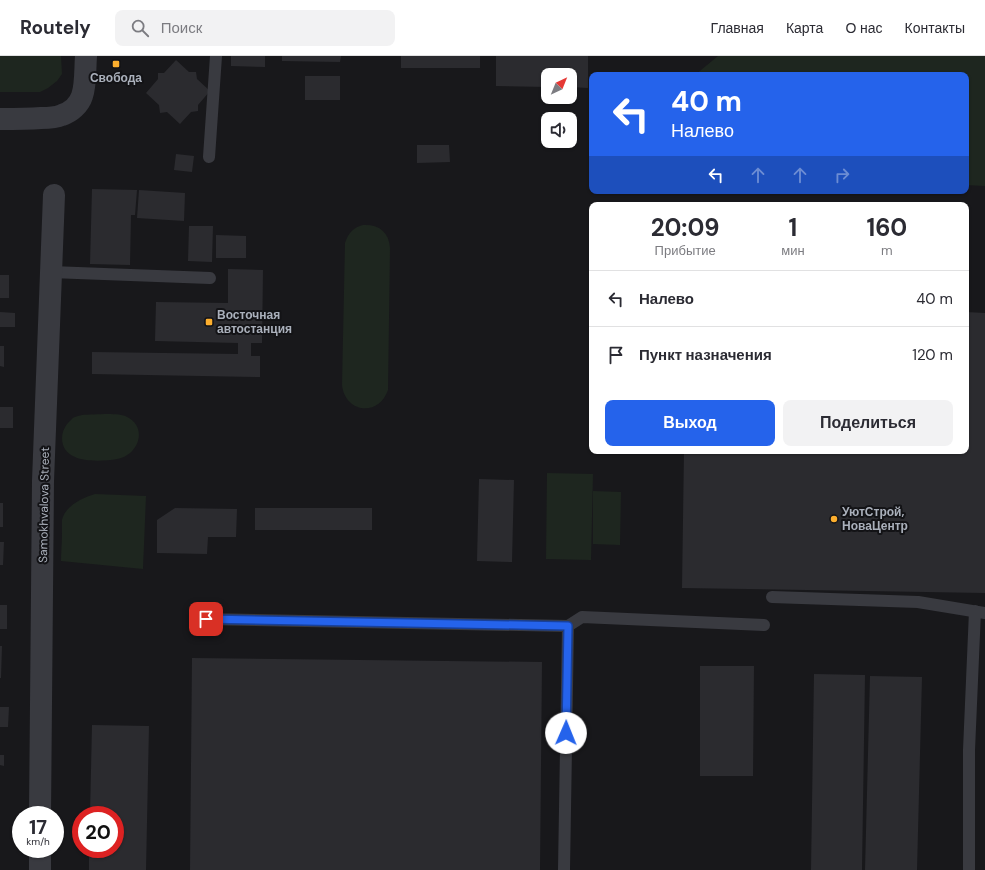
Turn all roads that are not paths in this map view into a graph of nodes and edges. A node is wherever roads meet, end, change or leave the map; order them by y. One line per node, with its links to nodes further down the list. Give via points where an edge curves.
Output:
1 (86, 56): 3 (street, via 82,97 71,110 56,117)
2 (216, 56): 4 (lane)
3 (0, 119)
4 (209, 157)
5 (54, 195): 6 (street, Samokhvalova Street)
6 (51, 272): 7 (lane); 13 (street, Samokhvalova Street, via 43,481)
7 (210, 278)
8 (772, 598): 9 (lane, via 918,602)
9 (980, 612): 17 (lane, via 969,750)
10 (206, 619): 12 (lane)
11 (764, 625): 12 (lane, via 582,617)
12 (568, 626): 16 (lane)
13 (40, 806)
14 (40, 858): 15 (street)
15 (40, 870)
16 (564, 870)
17 (968, 870)

